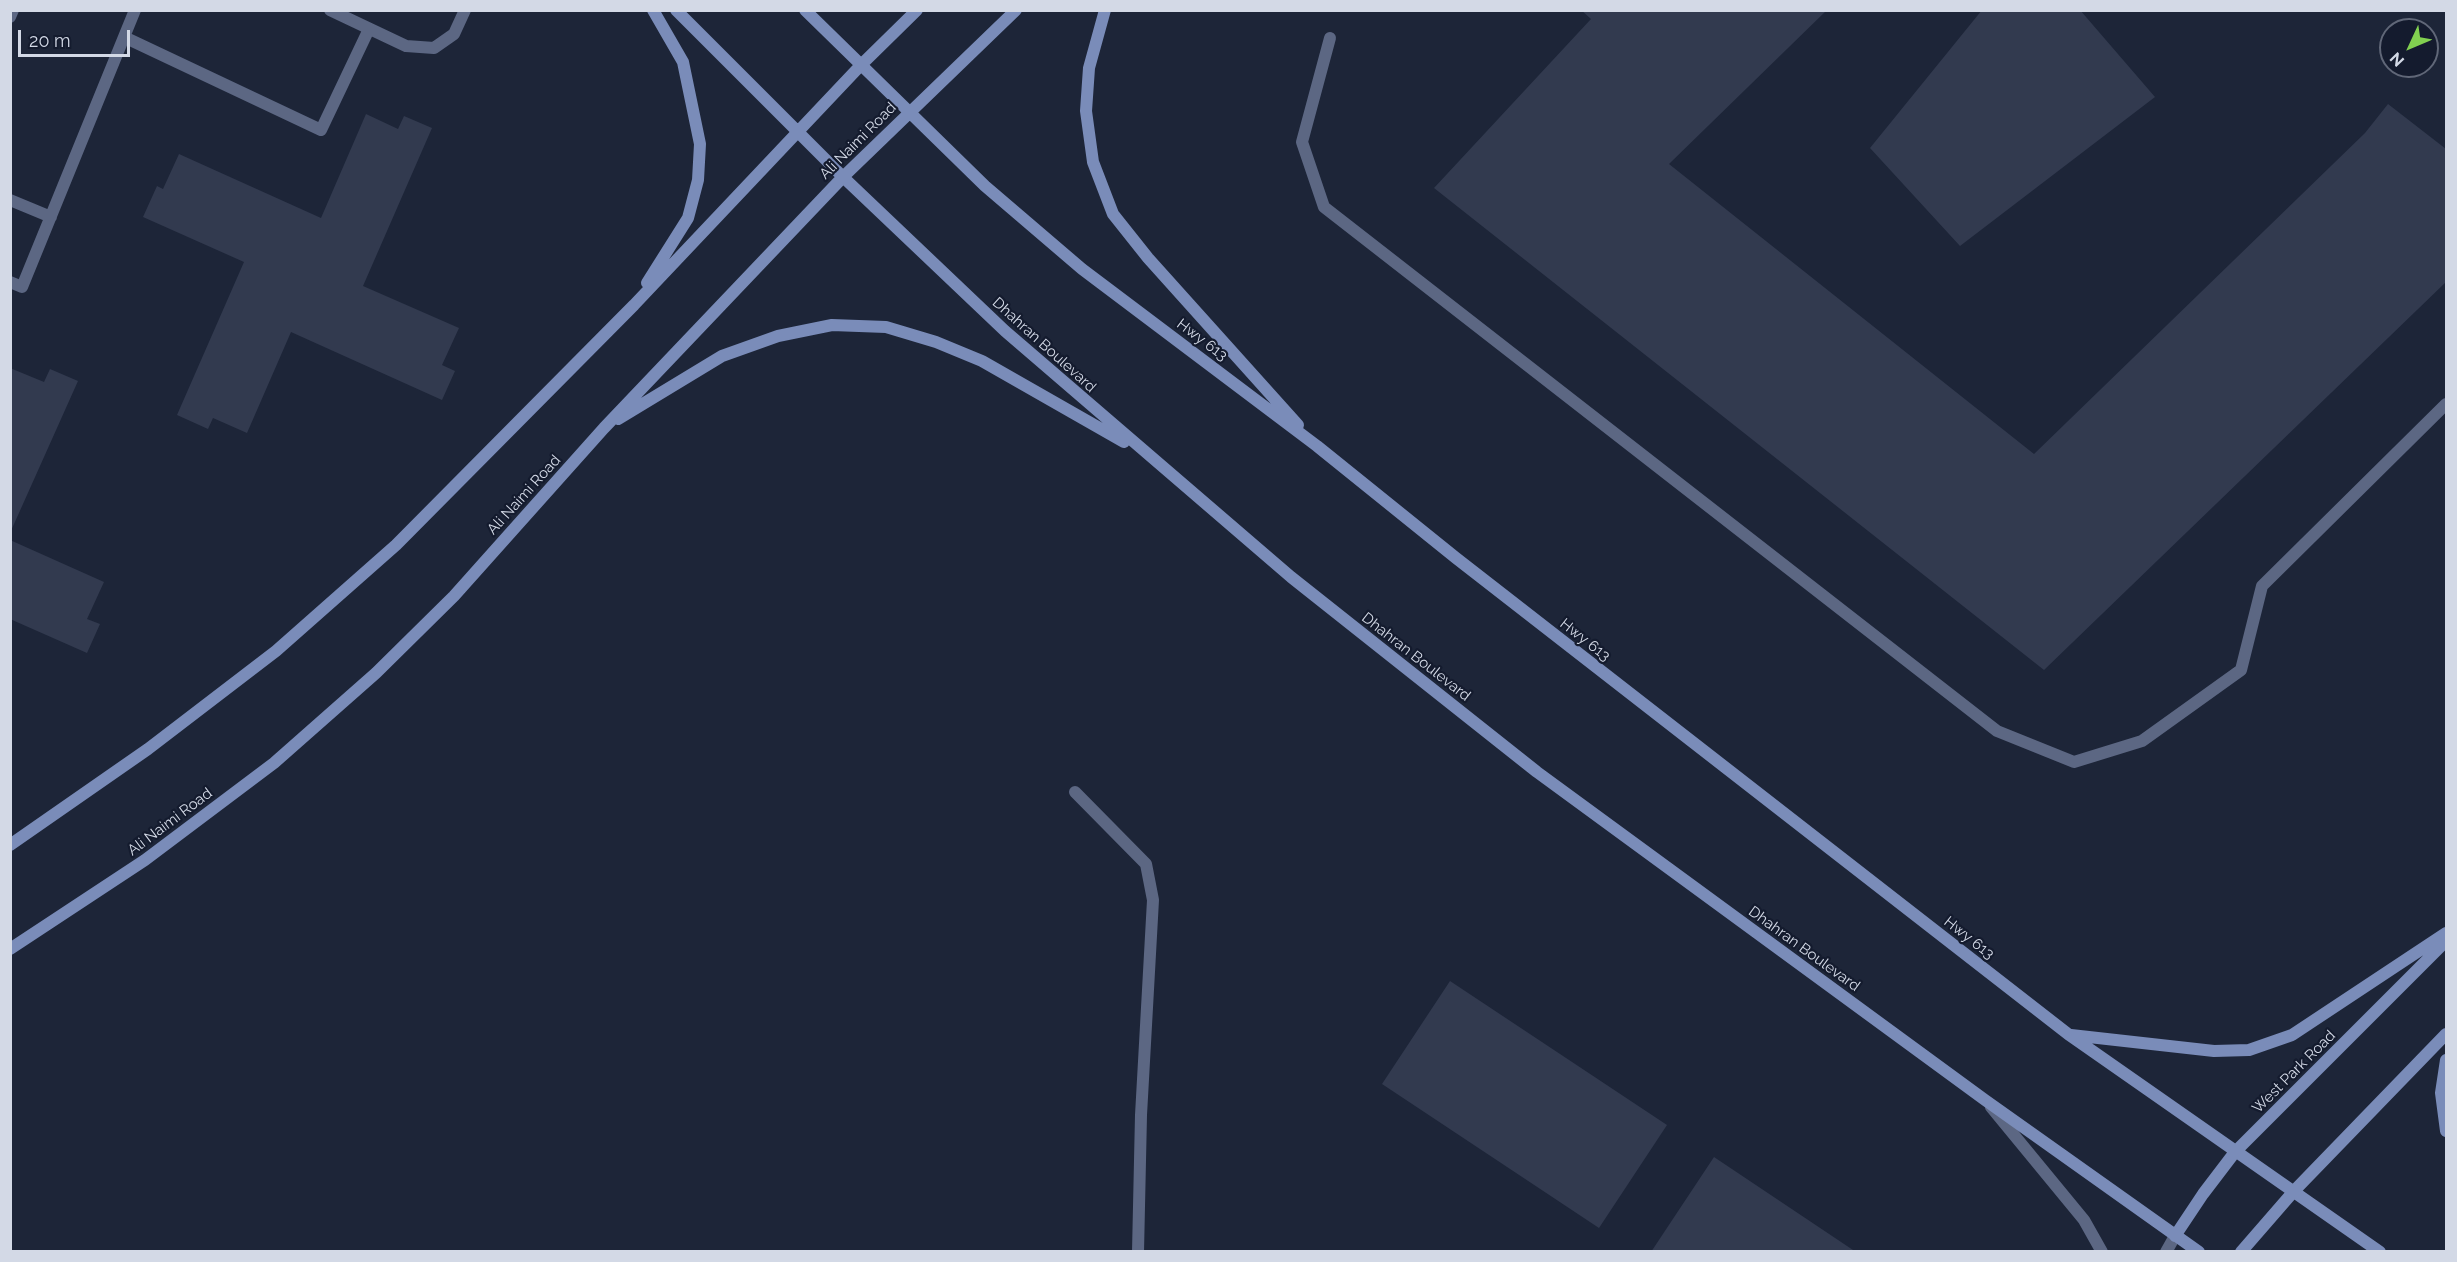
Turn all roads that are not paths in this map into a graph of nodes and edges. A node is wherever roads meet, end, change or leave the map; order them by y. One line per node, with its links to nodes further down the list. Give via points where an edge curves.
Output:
1 (13, 10): 11 (street)
2 (135, 10): 13 (street)
3 (330, 10): 12 (street)
4 (465, 10): 12 (street, via 454,34 434,48 406,46)
5 (653, 10): 22 (main road, via 683,62 700,144 698,180 688,218)
6 (676, 10): 17 (main road, Dhahran Boulevard)
7 (805, 10): 15 (main road, Hwy 613)
8 (917, 10): 15 (main road)
9 (1016, 10): 16 (main road, Ali Naimi Road)
10 (1105, 10): 25 (main road, via 1089,68 1086,111 1093,162 1113,214)
11 (10, 17)
12 (369, 29): 13 (street, via 321,130)
13 (124, 37): 20 (street)
14 (1330, 38): 23 (street, via 1302,142 1324,207 1997,731 2074,762 2142,741 2241,670 2262,586)
15 (861, 65): 16 (main road, Hwy 613); 17 (main road)
16 (908, 112): 18 (main road, Ali Naimi Road); 25 (main road, Hwy 613, via 985,186 1082,269)
17 (798, 132): 18 (main road, Dhahran Boulevard); 22 (main road)
18 (843, 177): 24 (main road, Ali Naimi Road); 26 (main road, Dhahran Boulevard, via 1005,331)
19 (10, 200): 20 (street)
20 (51, 217): 21 (street, via 22,287)
21 (10, 282)
22 (633, 305): 28 (main road, via 396,545 276,651 148,749)
23 (2446, 404)
24 (604, 428): 26 (main road, via 722,356 766,340 832,325 886,327 982,361); 31 (main road, Ali Naimi Road, via 454,596 376,673 274,763 145,860)
25 (1317, 446): 32 (main road, Hwy 613)
26 (1147, 456): 35 (main road, Dhahran Boulevard, via 1292,578 1537,772)
27 (1075, 792): 40 (street, via 1146,864 1153,900)
28 (10, 845)
29 (2446, 933): 32 (main road, via 2292,1035 2249,1050 2214,1051)
30 (2446, 941): 37 (main road, West Park Road)
31 (10, 950)
32 (2068, 1034): 37 (main road, Hwy 613)
33 (2446, 1035): 38 (main road)
34 (2446, 1060): 36 (main road, via 2441,1094)
35 (1985, 1100): 39 (main road, Dhahran Boulevard); 41 (street, via 2084,1220)
36 (2446, 1131)
37 (2235, 1152): 38 (main road, Hwy 613); 39 (main road, West Park Road)
38 (2294, 1191): 44 (main road); 45 (main road, Hwy 613)
39 (2175, 1236): 42 (street); 43 (main road, Dhahran Boulevard)
40 (1138, 1251)
41 (2102, 1251)
42 (2166, 1251)
43 (2199, 1251)
44 (2241, 1251)
45 (2380, 1251)

